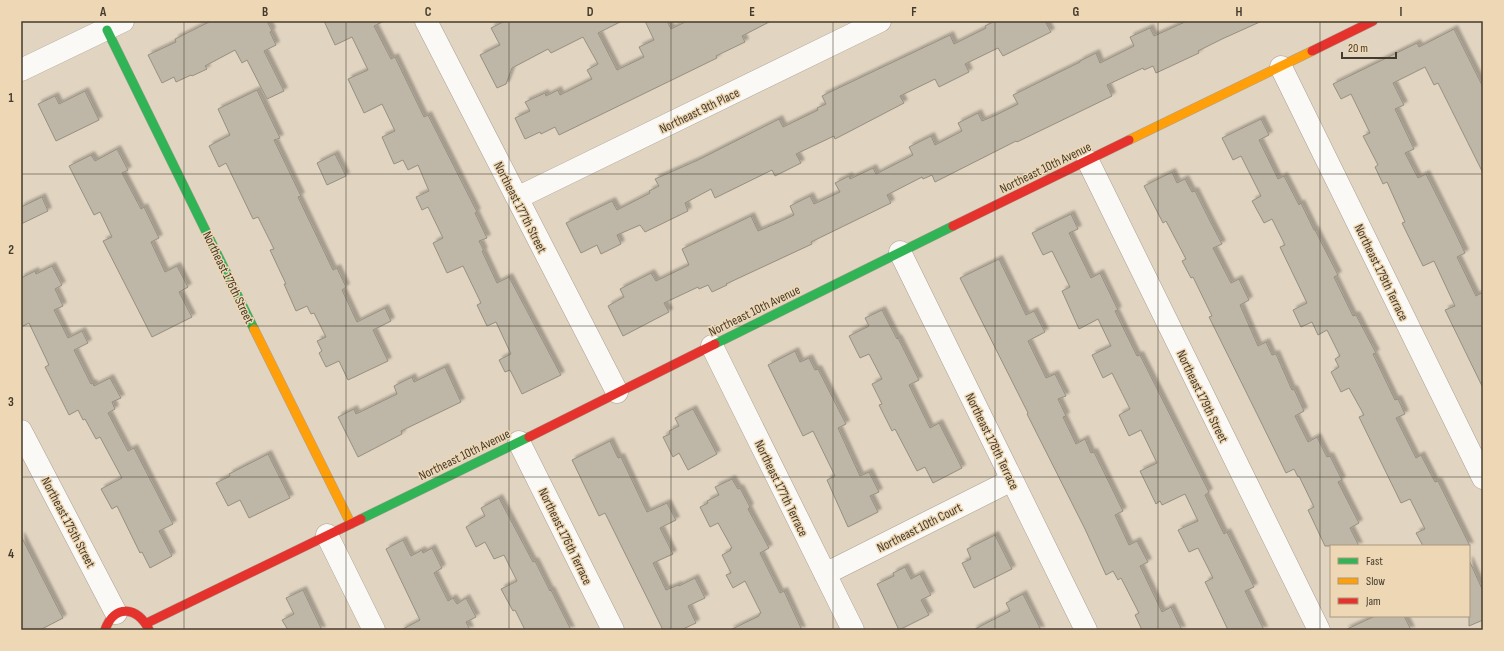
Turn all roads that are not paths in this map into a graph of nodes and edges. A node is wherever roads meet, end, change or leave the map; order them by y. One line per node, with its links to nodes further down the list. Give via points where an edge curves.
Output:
1 (426, 21): 8 (street, Northeast 177th Street)
2 (880, 21): 8 (street, Northeast 9th Place)
3 (1373, 21): 5 (street, Northeast 10th Avenue)
4 (115, 25): 6 (street); 16 (street, Northeast 176th Street)
5 (1281, 67): 7 (street, Northeast 10th Avenue); 14 (street, Northeast 179th Terrace)
6 (21, 70)
7 (1088, 161): 9 (street, Northeast 10th Avenue); 25 (street, Northeast 179th Street)
8 (517, 198): 11 (street, Northeast 177th Street)
9 (900, 252): 10 (street, Northeast 10th Avenue); 15 (street, Northeast 178th Terrace)
10 (712, 346): 11 (street, Northeast 10th Avenue); 18 (street, Northeast 177th Terrace)
11 (617, 392): 13 (street, Northeast 10th Avenue)
12 (21, 431): 19 (street, Northeast 175th Street)
13 (519, 442): 16 (street, Northeast 10th Avenue); 22 (street, Northeast 176th Terrace)
14 (1483, 478)
15 (1012, 480): 18 (street, Northeast 10th Court); 24 (street, Northeast 178th Terrace)
16 (351, 524): 17 (street, Northeast 10th Avenue)
17 (327, 535): 20 (street, Northeast 10th Avenue); 21 (street)
18 (825, 574): 23 (street, Northeast 177th Terrace)
19 (110, 622): 20 (street, via 124,611 131,611 143,618)
20 (148, 627)
21 (374, 630)
22 (613, 630)
23 (852, 630)
24 (1086, 630)
25 (1319, 630)

